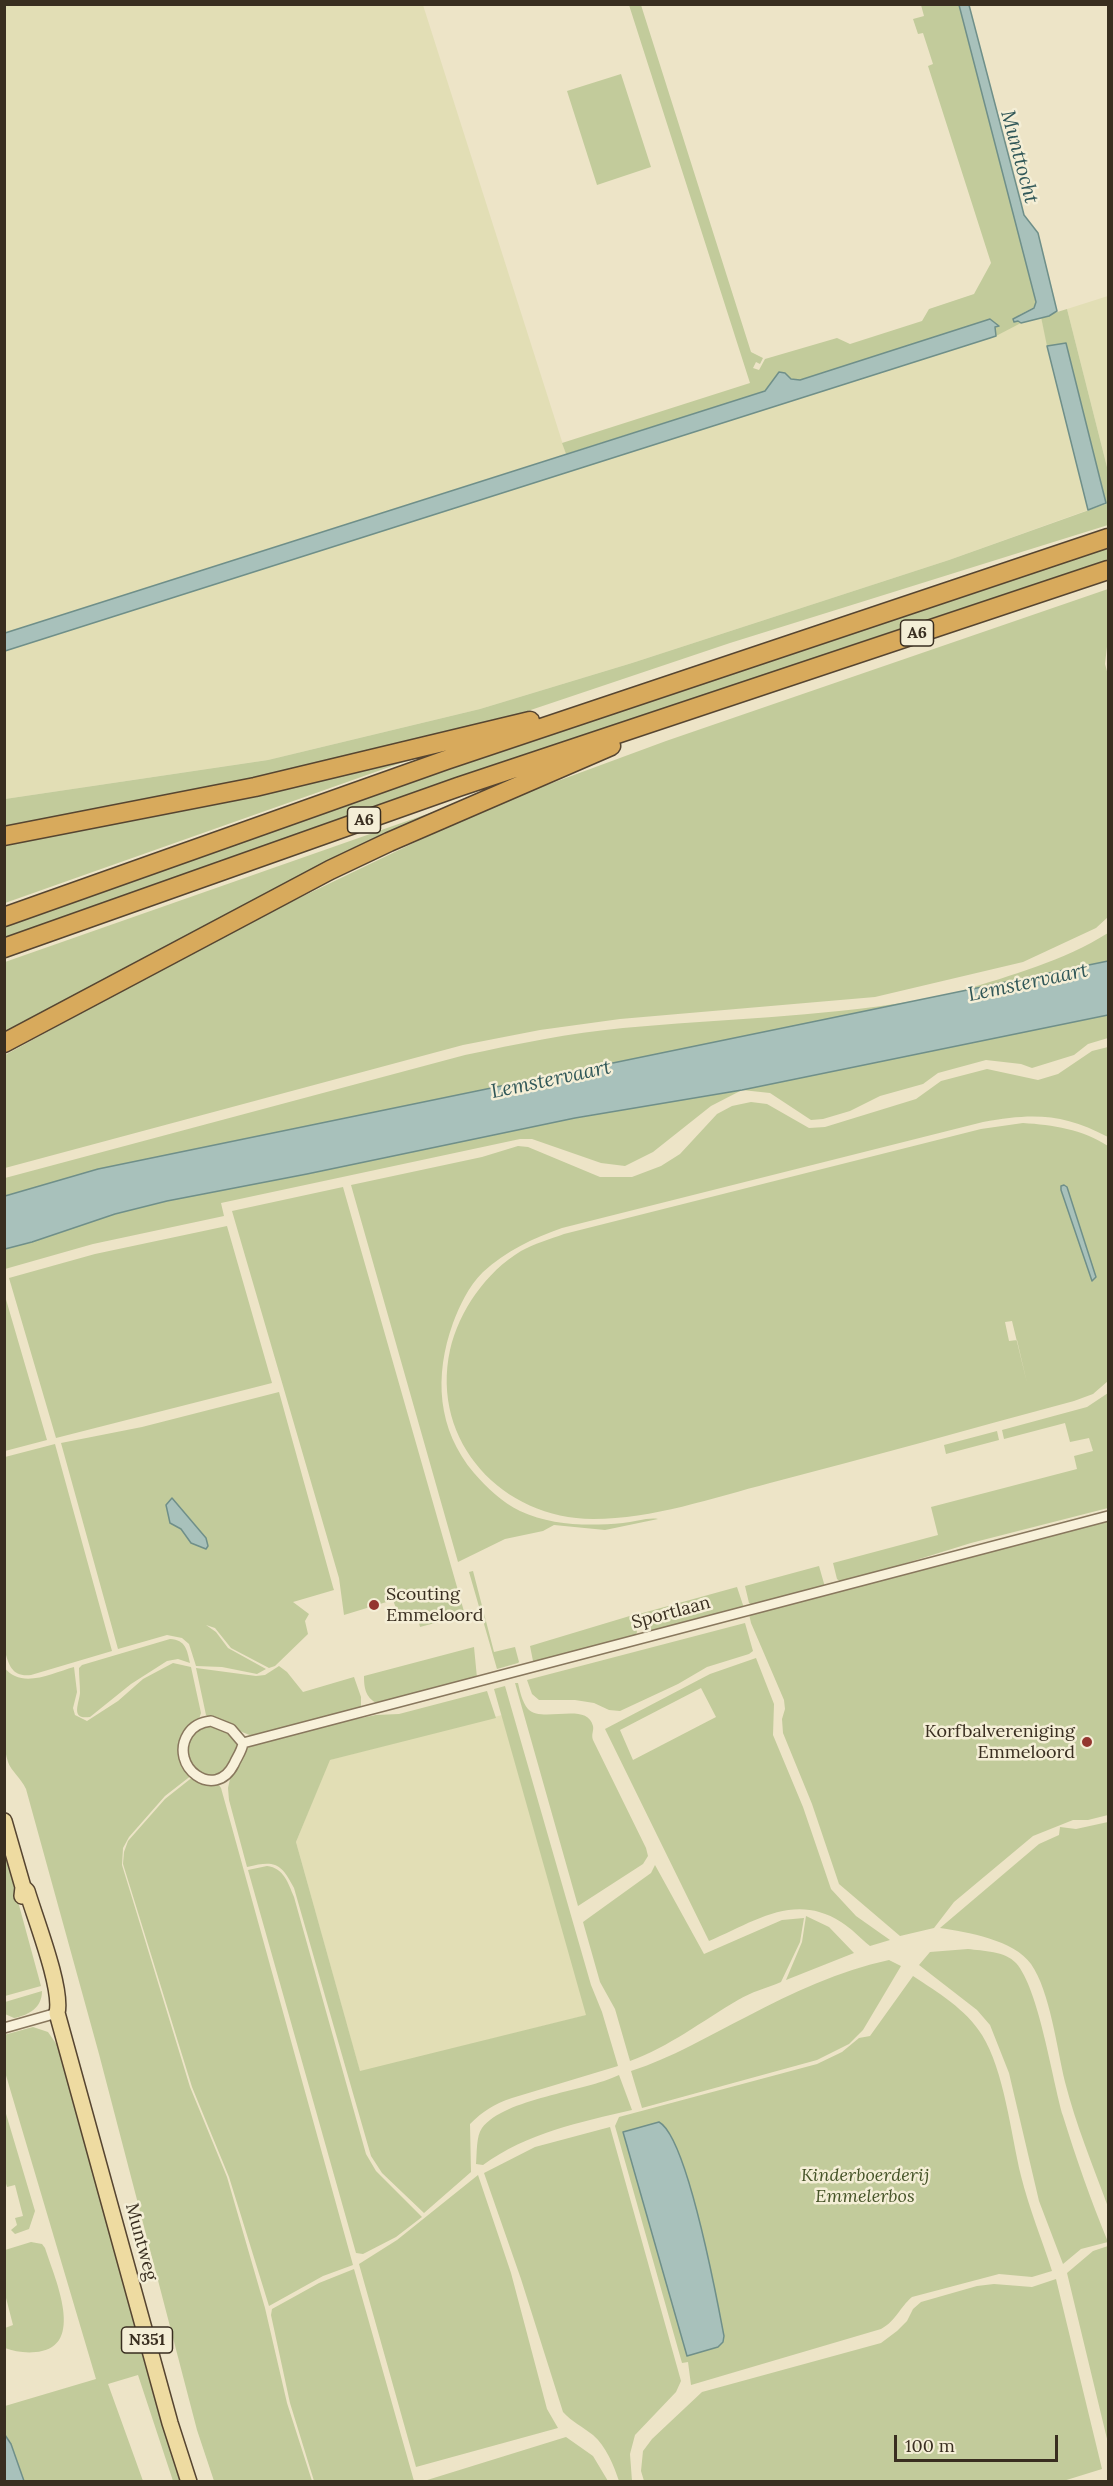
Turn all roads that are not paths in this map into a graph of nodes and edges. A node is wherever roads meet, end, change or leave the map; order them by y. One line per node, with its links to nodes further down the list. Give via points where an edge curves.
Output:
1 (1108, 538): 4 (highway, A6)
2 (1108, 570): 3 (highway, A6)
3 (725, 696): 7 (highway, A6); 8 (highway, A6, via 330,870)
4 (605, 705): 5 (highway, A6, via 489,729 255,787); 6 (highway, A6)
5 (4, 836)
6 (4, 917)
7 (4, 948)
8 (4, 1043)
9 (1108, 1516): 10 (street, Sportlaan)
10 (243, 1743): 10 (street, via 225,1725 205,1722 188,1735 183,1755 198,1776 221,1780 229,1773)
11 (4, 1821): 12 (main road, Muntweg / N351, via 60,2003)
12 (57, 2013): 13 (street); 14 (main road, Muntweg / N351)
13 (4, 2028)
14 (189, 2481)

